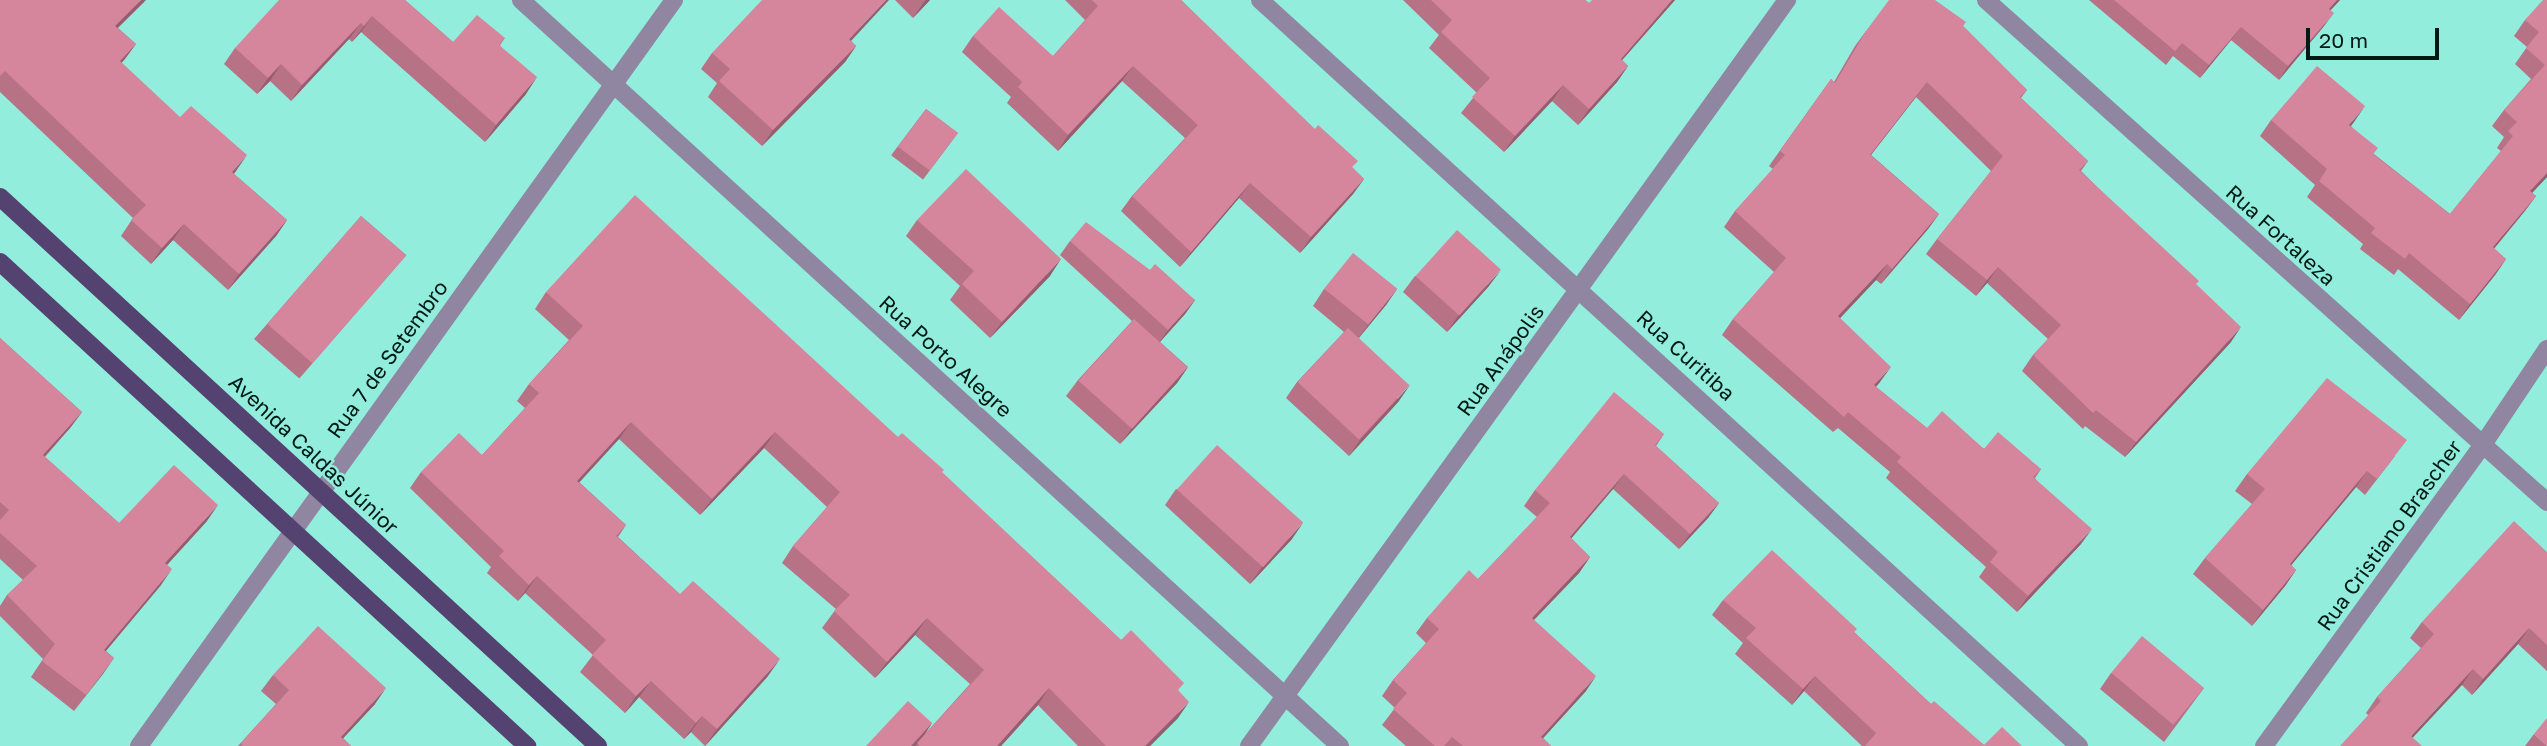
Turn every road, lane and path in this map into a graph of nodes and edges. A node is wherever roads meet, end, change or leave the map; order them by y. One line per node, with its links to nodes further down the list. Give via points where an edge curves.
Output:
1 (521, 0): 6 (street, Rua Porto Alegre)
2 (674, 0): 6 (street, Rua 7 de Setembro)
3 (1260, 0): 9 (street, Rua Curitiba)
4 (1787, 0): 9 (street, Rua Anápolis)
5 (1986, 0): 11 (street, Rua Fortaleza)
6 (613, 84): 12 (street, Rua 7 de Setembro); 15 (street, Rua Porto Alegre)
7 (0, 197): 12 (main road, Avenida Caldas Júnior)
8 (0, 262): 14 (main road)
9 (1579, 288): 15 (street, Rua Anápolis); 21 (street, Rua Curitiba)
10 (2547, 349): 11 (street, Rua Cristiano Brascher)
11 (2482, 446): 13 (street, Rua Fortaleza); 22 (street, Rua Cristiano Brascher)
12 (320, 490): 14 (street, Rua 7 de Setembro); 18 (main road, Avenida Caldas Júnior)
13 (2547, 502)
14 (292, 530): 16 (street, Rua 7 de Setembro); 17 (main road)
15 (1285, 696): 19 (street, Rua Anápolis); 20 (street, Rua Porto Alegre)
16 (139, 746)
17 (527, 746)
18 (598, 746)
19 (1249, 746)
20 (1340, 746)
21 (2079, 746)
22 (2264, 746)

